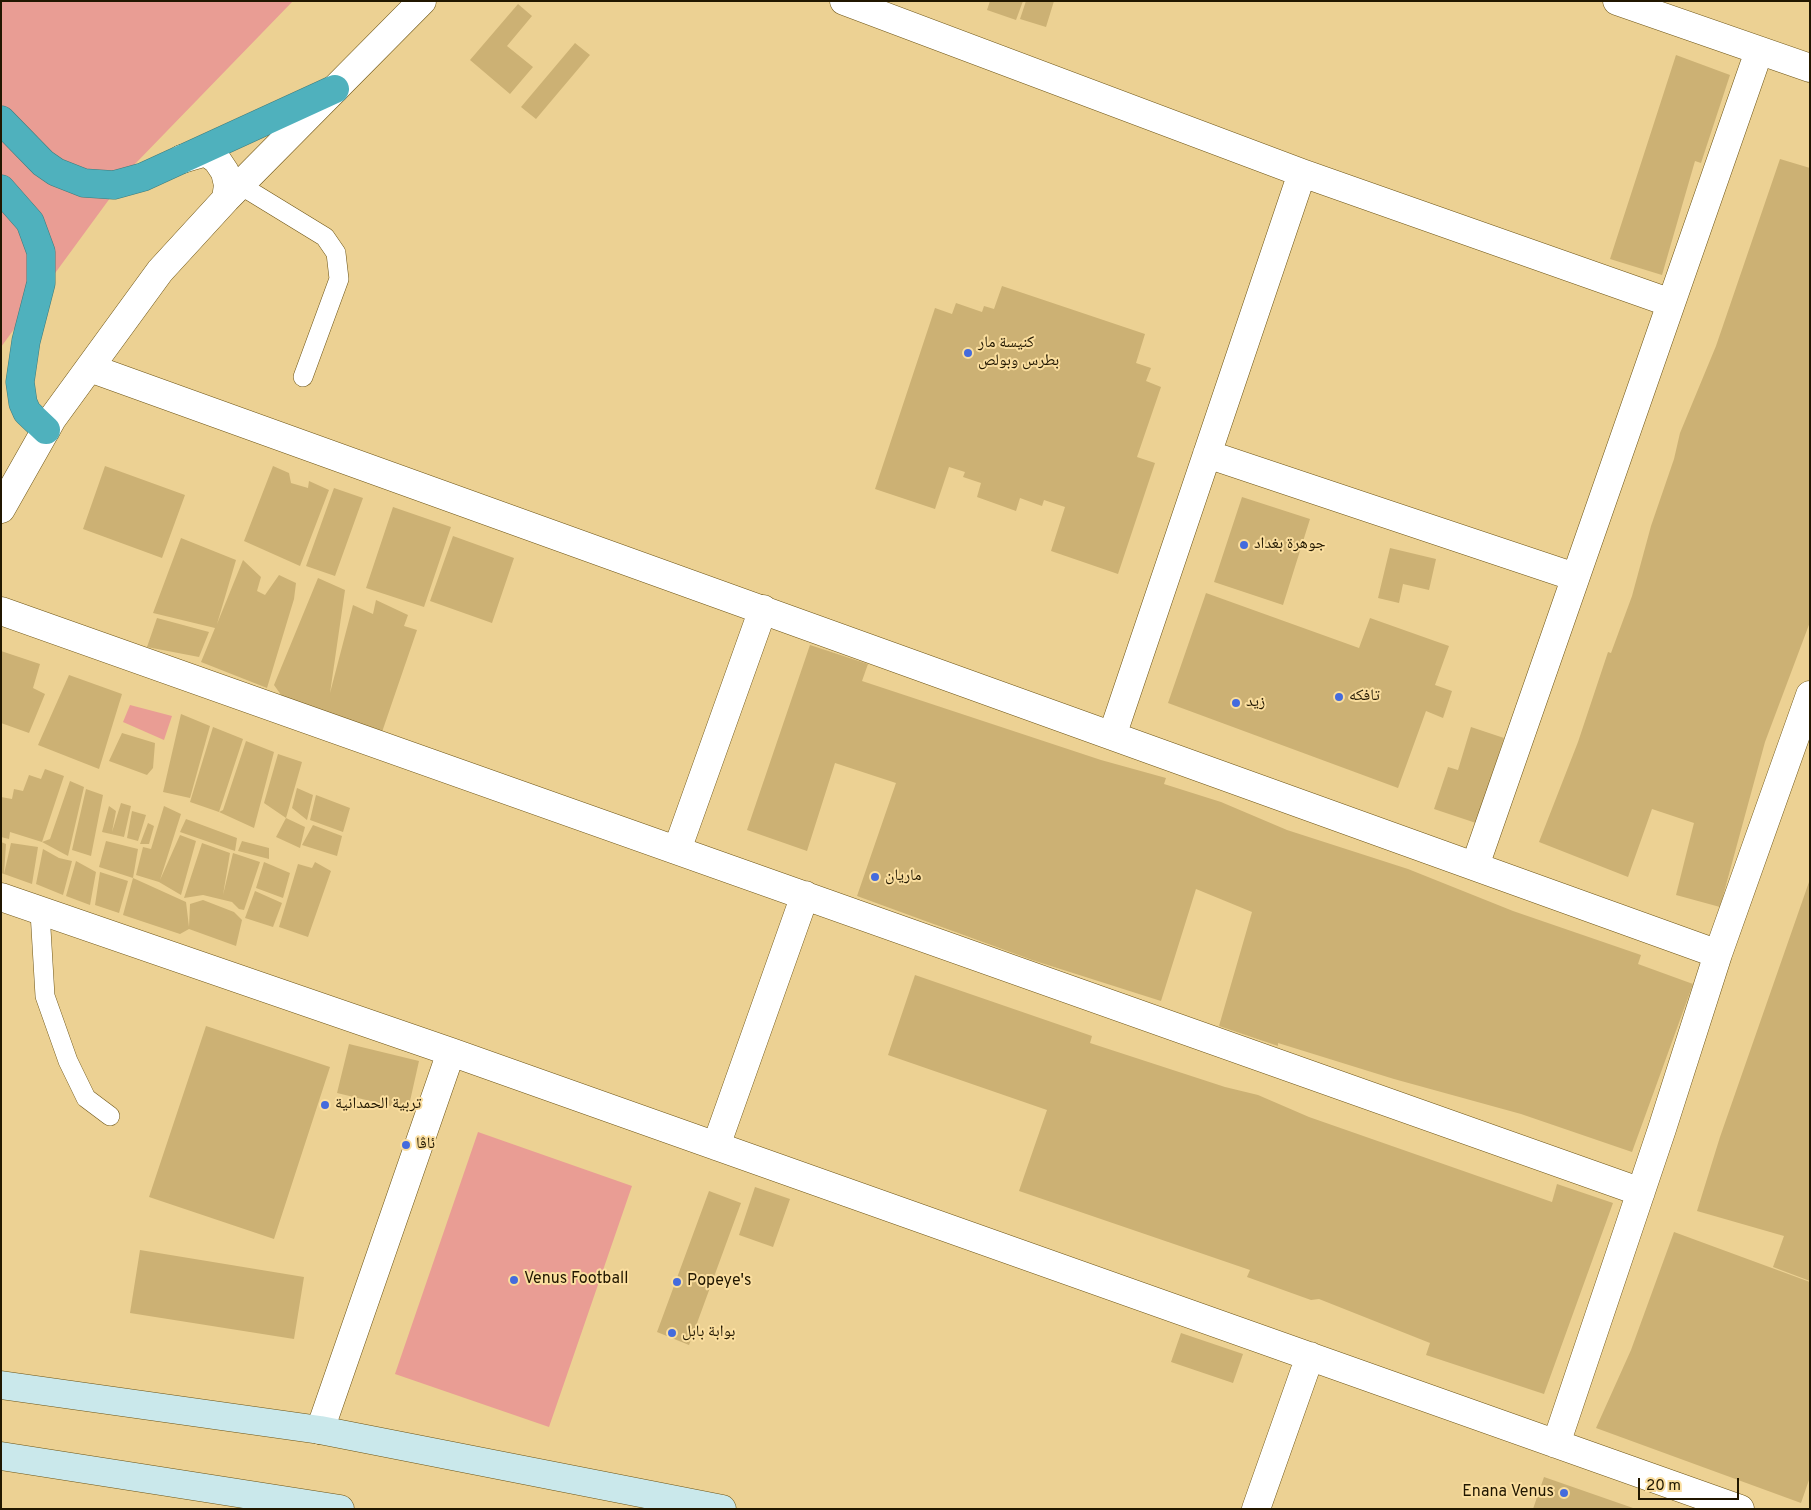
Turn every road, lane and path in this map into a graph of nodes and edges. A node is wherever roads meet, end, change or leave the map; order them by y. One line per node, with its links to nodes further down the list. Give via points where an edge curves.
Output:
1 (422, 1): 6 (street)
2 (844, 1): 9 (street)
3 (1617, 1): 4 (street)
4 (1759, 51): 5 (street); 12 (street)
5 (1810, 68)
6 (335, 89): 8 (highway); 11 (street)
7 (1, 120): 8 (highway, via 43,163 69,179 84,183 114,185 129,182)
8 (182, 160): 11 (street, via 206,152 217,160)
9 (1302, 173): 12 (street); 16 (street)
10 (1, 189): 15 (highway, via 30,222 41,252 42,283 26,341 20,382 23,403)
11 (233, 192): 13 (street, via 160,271); 14 (lane, via 325,237 336,254 339,279)
12 (1671, 303): 18 (street)
13 (90, 368): 15 (street); 19 (street)
14 (303, 377)
15 (46, 430): 17 (street)
16 (1206, 454): 18 (street); 22 (street)
17 (1, 509)
18 (1575, 577): 24 (street)
19 (762, 609): 22 (street); 23 (street)
20 (1, 611): 23 (street)
21 (1810, 695): 28 (street)
22 (1112, 736): 24 (street)
23 (677, 850): 25 (street)
24 (1475, 866): 28 (street)
25 (805, 895): 31 (street); 32 (street)
26 (1, 897): 27 (street)
27 (40, 912): 29 (street); 30 (lane, via 44,996 68,1062 86,1098)
28 (1718, 954): 32 (street)
29 (450, 1052): 31 (street); 35 (street)
30 (110, 1116)
31 (716, 1146): 33 (street)
32 (1641, 1192): 36 (street)
33 (1310, 1356): 36 (street); 40 (street)
34 (1, 1385): 35 (street)
35 (320, 1430): 39 (street)
36 (1556, 1444): 41 (street)
37 (1, 1456): 38 (street)
38 (328, 1508)
39 (722, 1509)
40 (1256, 1509)
41 (1740, 1509)

